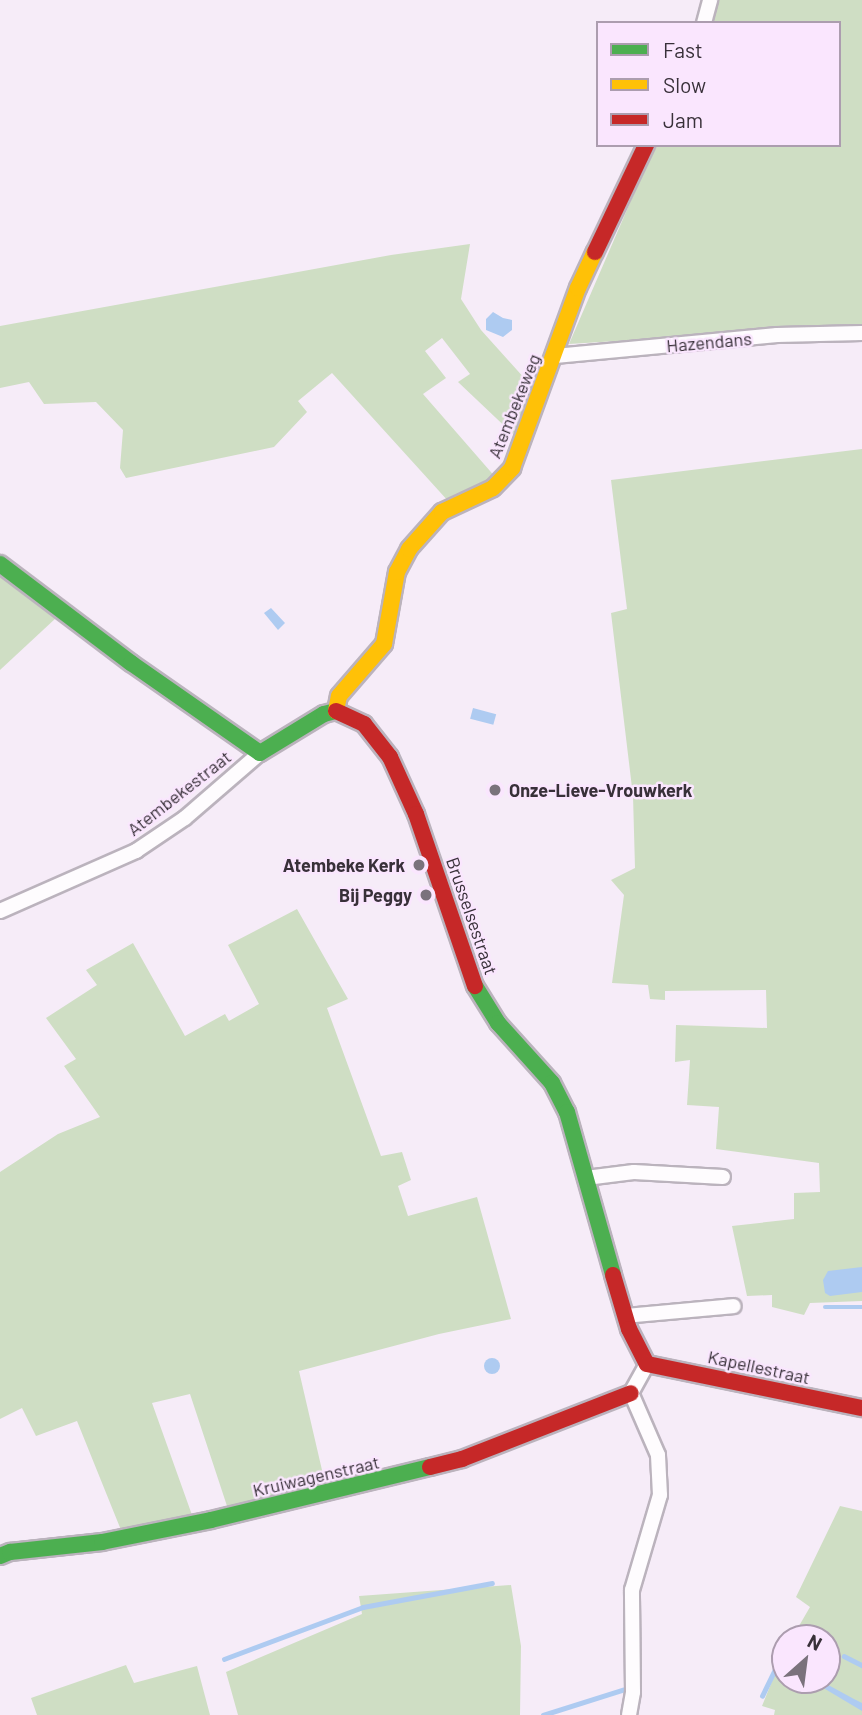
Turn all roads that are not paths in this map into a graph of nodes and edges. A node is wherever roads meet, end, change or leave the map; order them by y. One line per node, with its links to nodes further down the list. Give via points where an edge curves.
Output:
1 (710, 0): 2 (street)
2 (705, 21)
3 (645, 147): 5 (street, Atembekeweg, via 578,288)
4 (862, 333): 5 (street, Hazendans, via 777,335)
5 (555, 356): 7 (street, Atembekeweg, via 512,468 493,488 442,512 409,549 397,572 384,645 340,696)
6 (0, 564): 8 (street)
7 (336, 711): 8 (street, Atembekestraat); 11 (street, Brusselsestraat, via 364,724 395,766 474,985 498,1023 552,1083 567,1112)
8 (260, 753): 9 (street, Atembekestraat, via 184,818 136,851)
9 (0, 911)
10 (723, 1177): 11 (street, via 634,1172)
11 (586, 1178): 13 (street, Brusselsestraat)
12 (734, 1306): 13 (street)
13 (625, 1316): 14 (street, Brusselsestraat)
14 (647, 1364): 15 (street); 16 (street, Kapellestraat)
15 (631, 1393): 17 (street, Kruiwagenstraat, via 450,1463 211,1520); 18 (street, via 658,1455 660,1494 632,1590)
16 (862, 1408)
17 (0, 1556)
18 (629, 1715)

